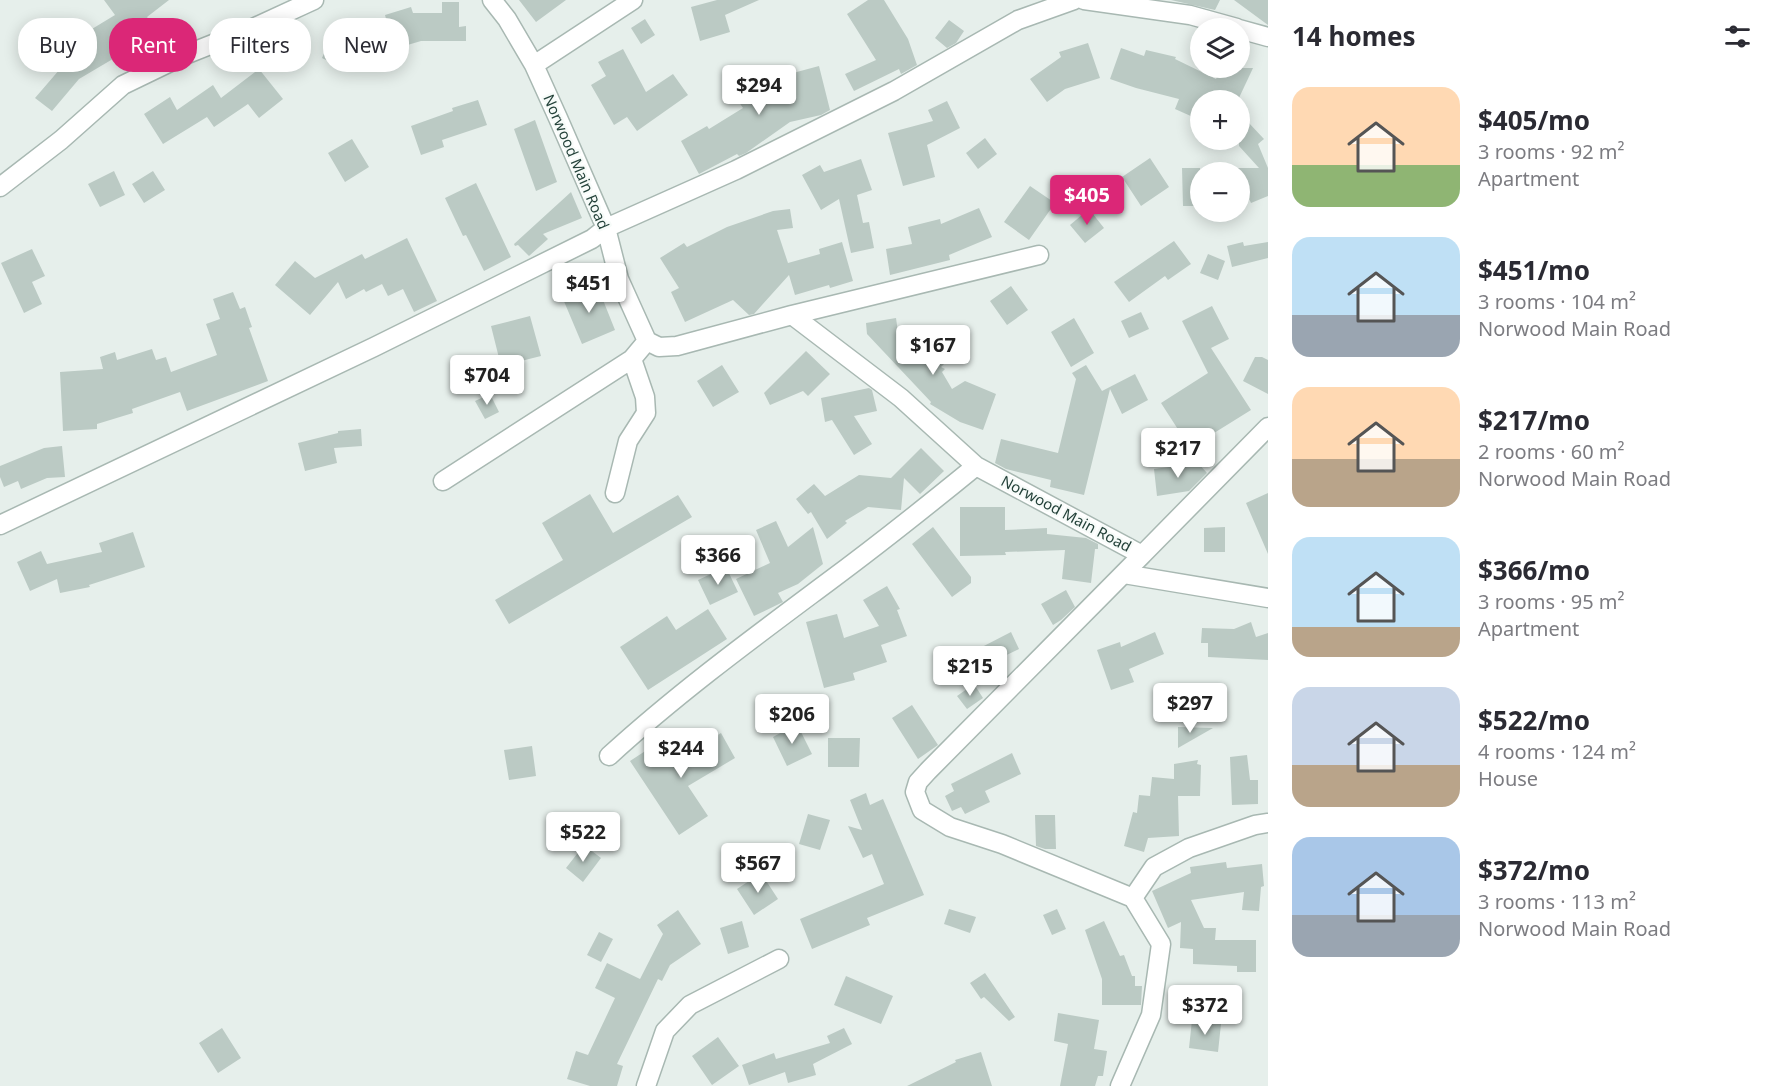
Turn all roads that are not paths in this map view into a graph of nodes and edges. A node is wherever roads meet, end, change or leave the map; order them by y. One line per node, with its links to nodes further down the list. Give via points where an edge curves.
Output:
1 (314, 0): 10 (street, via 123,85)
2 (492, 0): 9 (street, Norwood Main Road)
3 (633, 0): 9 (street)
4 (1074, 0): 11 (street, via 1018,20 894,92 736,170)
5 (1084, 0): 6 (street)
6 (1200, 18)
7 (1250, 32): 8 (street)
8 (1268, 37)
9 (534, 65): 11 (street, Norwood Main Road)
10 (0, 187)
11 (606, 228): 14 (street, Norwood Main Road, via 619,279); 20 (street, via 374,347)
12 (1039, 255): 13 (street)
13 (792, 315): 14 (street, via 677,346 659,347); 17 (street, Norwood Main Road, via 901,398)
14 (647, 341): 15 (street)
15 (632, 359): 18 (street); 19 (street, via 645,397 646,413 628,441)
16 (1268, 427): 21 (street)
17 (976, 466): 21 (street, Norwood Main Road); 24 (street, via 693,683)
18 (443, 481)
19 (615, 493)
20 (0, 525)
21 (1142, 555): 22 (street, Norwood Main Road)
22 (1124, 574): 23 (street); 26 (street, Norwood Main Road, via 928,771 915,792 922,810 950,827)
23 (1268, 598)
24 (609, 756)
25 (1268, 823): 26 (street, via 1190,848 1154,867)
26 (1133, 898): 29 (street, via 1161,944 1151,1015)
27 (779, 959): 28 (street, via 690,1005 665,1031)
28 (646, 1086)
29 (1120, 1086)

